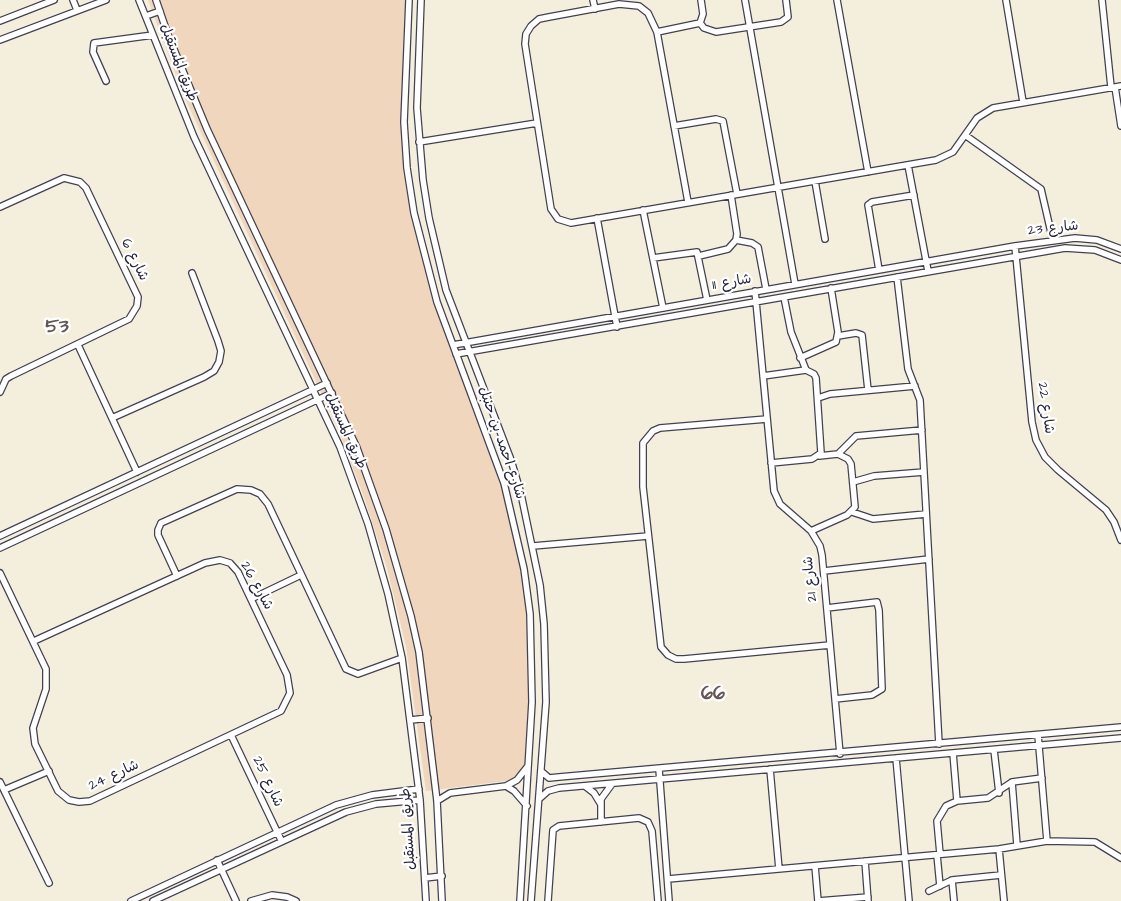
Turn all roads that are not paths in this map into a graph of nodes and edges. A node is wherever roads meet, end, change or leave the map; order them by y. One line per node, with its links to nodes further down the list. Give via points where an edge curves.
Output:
1 (54, 0): 19 (street)
2 (73, 0): 16 (street)
3 (106, 0): 16 (street)
4 (139, 0): 18 (street, طريق المستقبل)
5 (156, 0): 17 (street, طريق المستقبل)
6 (409, 0): 71 (street, شارع احمد بن حنبل, via 404,122 407,168 423,258)
7 (421, 0): 32 (street, شارع احمد بن حنبل, via 417,75)
8 (593, 0): 15 (street)
9 (701, 0): 20 (street, via 703,14)
10 (745, 0): 21 (street)
11 (786, 0): 21 (street, via 788,13 785,20)
12 (837, 0): 34 (street)
13 (1006, 0): 27 (street)
14 (1102, 0): 26 (street)
15 (594, 9): 22 (street, via 619,4 639,6 654,22); 28 (street, via 539,19 526,34)
16 (77, 10): 24 (street)
17 (160, 11): 18 (street); 78 (street, طريق المستقبل, via 227,176)
18 (146, 16): 23 (street, طريق المستقبل)
19 (0, 20)
20 (700, 23): 21 (street, via 716,32); 22 (street)
21 (750, 27): 36 (street)
22 (656, 32): 29 (street)
23 (154, 35): 25 (street, via 94,44 93,52); 80 (street, طريق المستقبل, via 194,137)
24 (0, 40)
25 (106, 81)
26 (1116, 87): 27 (street); 30 (street)
27 (1023, 102): 31 (street, via 985,112)
28 (537, 123): 32 (street); 42 (street, via 554,214 558,219 571,223)
29 (674, 126): 37 (street, via 716,119 723,121); 39 (street)
30 (1121, 126)
31 (965, 135): 33 (street, via 953,152 945,157); 45 (street, via 1041,189)
32 (419, 142): 69 (street, شارع احمد بن حنبل, via 435,243 446,290)
33 (908, 165): 34 (street); 38 (street)
34 (868, 172): 35 (street)
35 (815, 181): 36 (street); 43 (street)
36 (778, 187): 37 (street); 57 (street)
37 (734, 195): 39 (street); 44 (street)
38 (914, 195): 52 (street); 53 (street, via 868,205)
39 (688, 202): 41 (street)
40 (0, 207): 70 (street, شارع 6, via 64,178 80,182 86,188 135,290 138,306 129,319)
41 (643, 210): 42 (street); 50 (street)
42 (597, 218): 65 (street)
43 (826, 239)
44 (736, 240): 48 (street, via 728,249); 59 (street, via 758,247)
45 (1053, 241): 46 (street, شارع 23); 47 (street, شارع 23, via 1086,238)
46 (1016, 246): 49 (street, شارع 22); 52 (street, شارع 11)
47 (1121, 248)
48 (699, 256): 50 (street, via 693,251); 62 (street)
49 (1016, 256): 51 (street, شارع 23, via 1075,248 1095,250); 54 (street, شارع 11); 102 (street, شارع 22, via 1036,440 1045,457 1058,470 1106,510)
50 (653, 258): 64 (street)
51 (1121, 260)
52 (926, 262): 53 (street, شارع 11); 54 (street)
53 (879, 270): 57 (street, شارع 11)
54 (928, 271): 56 (street, شارع 11)
55 (192, 273): 86 (street, via 218,341 221,351 219,362 214,371 204,377)
56 (898, 277): 58 (street, شارع 11); 79 (street, via 906,360)
57 (795, 284): 59 (street, شارع 11)
58 (831, 288): 61 (street, شارع 11); 67 (street)
59 (766, 289): 60 (street, شارع 11)
60 (755, 291): 62 (street, شارع 11); 63 (street, شارع 21)
61 (784, 297): 63 (street, شارع 11); 75 (street)
62 (707, 300): 64 (street, شارع 11)
63 (756, 302): 66 (street, شارع 11); 77 (street, شارع 21)
64 (663, 308): 65 (street, شارع 11)
65 (615, 318): 66 (street); 68 (street, شارع 11)
66 (616, 327): 72 (street, شارع 11)
67 (838, 336): 75 (street, via 831,346 813,350); 81 (street, via 856,333 862,336)
68 (487, 339): 69 (street, شارع 11); 72 (street)
69 (465, 343): 71 (street, شارع 11); 73 (street, شارع احمد بن حنبل)
70 (78, 345): 82 (street, شارع 6, via 6,379); 86 (street)
71 (453, 345): 74 (street, شارع احمد بن حنبل)
72 (489, 348): 73 (street, شارع 11)
73 (468, 352): 74 (street, شارع 11); 103 (street, شارع احمد بن حنبل, via 511,460)
74 (456, 354): 118 (street, شارع احمد بن حنبل, via 490,441 516,526 530,614)
75 (800, 358): 76 (street)
76 (806, 370): 77 (street); 84 (street, via 816,378)
77 (763, 376): 87 (street, شارع 21)
78 (327, 383): 80 (street); 83 (street, طريق المستقبل)
79 (915, 386): 81 (street); 88 (street, via 920,400)
80 (312, 390): 85 (street, طريق المستقبل); 92 (street)
81 (868, 390): 84 (street)
82 (0, 392)
83 (332, 393): 85 (street); 120 (street, طريق المستقبل, via 370,481 400,576 419,652)
84 (818, 398): 90 (street, via 822,449)
85 (318, 399): 96 (street); 116 (street, طريق المستقبل, via 366,517)
86 (112, 418): 92 (street)
87 (767, 419): 91 (street, شارع 21); 101 (street, via 674,426 660,428 647,436 642,450)
88 (922, 430): 89 (street, via 856,436); 93 (street)
89 (838, 454): 90 (street); 95 (street, via 844,455 851,464)
90 (819, 456): 91 (street)
91 (771, 463): 99 (street, شارع 21, via 774,490 780,504)
92 (137, 472): 94 (street)
93 (924, 472): 95 (street, via 874,476); 98 (street)
94 (120, 480): 96 (street); 100 (street)
95 (853, 482): 97 (street, via 855,507)
96 (124, 489): 104 (street)
97 (852, 512): 98 (street, via 873,519); 99 (street)
98 (926, 514): 105 (street)
99 (811, 531): 106 (street, شارع 21, via 820,546)
100 (0, 536)
101 (648, 536): 103 (street); 115 (street, via 659,637 661,647 668,655 684,659)
102 (1121, 540)
103 (533, 546): 119 (street, شارع احمد بن حنبل, via 544,624)
104 (0, 548)
105 (929, 559): 106 (street); 126 (street)
106 (824, 571): 113 (street, شارع 21)
107 (0, 573): 110 (street, شارع 24)
108 (301, 575): 109 (street, via 266,500 256,491 242,488 160,525 158,535); 112 (street); 116 (street, via 349,672 358,674)
109 (177, 576): 112 (street, شارع 26, via 209,561 225,561 238,572); 114 (street, شارع 26)
110 (7, 588): 111 (street); 114 (street, شارع 24)
111 (0, 592)
112 (251, 599): 123 (street, شارع 26, via 287,675 290,693 281,711)
113 (827, 608): 115 (street, شارع 21); 117 (street, via 877,602 879,610 882,689 872,695)
114 (34, 641): 136 (street, شارع 24, via 43,658 47,679 33,736)
115 (830, 645): 117 (street, شارع 21)
116 (402, 658): 121 (street, طريق المستقبل)
117 (835, 699): 129 (street, شارع 21)
118 (532, 702): 119 (street); 133 (street, شارع احمد بن حنبل)
119 (546, 702): 137 (street, شارع احمد بن حنبل)
120 (428, 718): 121 (street); 146 (street, طريق المستقبل)
121 (411, 720): 148 (street, طريق المستقبل)
122 (1121, 727): 124 (street)
123 (231, 735): 136 (street, شارع 24, via 86,802 74,802 62,795); 159 (street, شارع 25)
124 (1038, 735): 126 (street); 127 (street)
125 (1121, 738): 127 (street)
126 (939, 744): 129 (street)
127 (1039, 746): 128 (street); 139 (street)
128 (994, 750): 130 (street); 151 (street)
129 (840, 753): 132 (street, شارع 21); 134 (street)
130 (953, 753): 131 (street); 155 (street)
131 (896, 758): 132 (street); 165 (street)
132 (840, 762): 135 (street)
133 (529, 764): 144 (street, via 518,780); 157 (street, شارع احمد بن حنبل)
134 (659, 769): 138 (street); 140 (street)
135 (770, 769): 140 (street); 171 (street)
136 (49, 771): 149 (street)
137 (541, 771): 138 (street, via 549,778); 154 (street, شارع احمد بن حنبل)
138 (558, 777): 147 (street)
139 (1042, 778): 142 (street); 161 (street)
140 (660, 780): 143 (street); 175 (street)
141 (0, 782): 149 (street)
142 (1012, 782): 151 (street); 162 (street)
143 (612, 784): 145 (street); 156 (street)
144 (506, 786): 150 (street); 157 (street, via 518,794)
145 (585, 786): 147 (street); 156 (street)
146 (435, 787): 150 (street); 153 (street, طريق المستقبل)
147 (559, 788): 154 (street, via 548,791)
148 (419, 789): 152 (street, طريق المستقبل); 159 (street, via 348,800)
149 (4, 790): 177 (street)
150 (450, 793): 153 (street)
151 (999, 793): 155 (street, via 988,798)
152 (420, 800): 160 (street, via 357,808); 174 (street, طريق المستقبل)
153 (437, 801): 173 (street, طريق المستقبل)
154 (538, 801): 189 (street, شارع احمد بن حنبل)
155 (957, 801): 164 (street, via 946,806 937,821)
156 (600, 803): 158 (street)
157 (526, 806): 188 (street, شارع احمد بن حنبل)
158 (600, 822): 190 (street, via 559,826 553,830); 191 (street, via 639,818 651,826)
159 (276, 832): 160 (street, شارع 25); 167 (street)
160 (281, 840): 170 (street)
161 (1047, 841): 162 (street); 166 (street, via 1094,842)
162 (1017, 845): 163 (street)
163 (999, 849): 164 (street); 172 (street)
164 (939, 854): 165 (street); 178 (street)
165 (905, 857): 168 (street); 194 (street)
166 (1121, 858)
167 (217, 860): 170 (street); 181 (street)
168 (866, 861): 169 (street); 180 (street)
169 (814, 866): 171 (street); 193 (street)
170 (221, 869): 182 (street); 183 (street)
171 (780, 869): 175 (street)
172 (1001, 875): 176 (street); 196 (street)
173 (442, 876): 174 (street); 187 (street, طريق المستقبل)
174 (426, 878): 186 (street, طريق المستقبل)
175 (668, 879): 192 (street)
176 (952, 880): 178 (street); 195 (street)
177 (49, 883)
178 (940, 886): 179 (street)
179 (928, 892)
180 (868, 899): 193 (street)
181 (131, 901)
182 (153, 901)
183 (236, 901)
184 (251, 901): 185 (street, via 272,895)
185 (296, 901)
186 (426, 901)
187 (442, 901)
188 (520, 901)
189 (531, 901)
190 (548, 901)
191 (658, 901)
192 (669, 901)
193 (818, 901)
194 (909, 901)
195 (954, 901)
196 (1004, 901)

